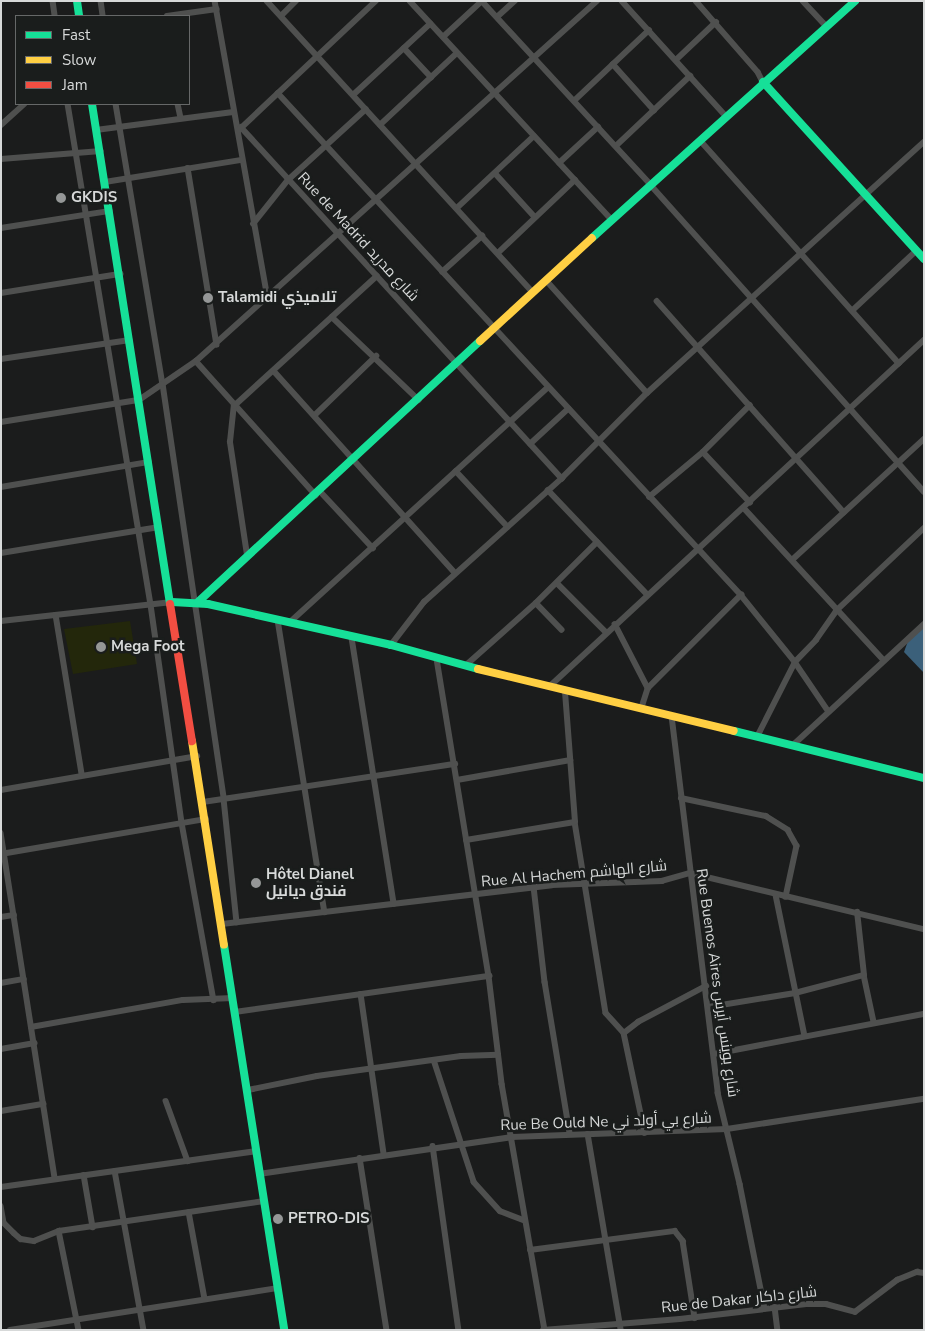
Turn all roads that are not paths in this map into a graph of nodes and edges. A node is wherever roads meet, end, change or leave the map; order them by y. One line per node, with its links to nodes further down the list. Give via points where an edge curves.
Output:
1 (53, 1): 17 (street)
2 (77, 1): 18 (street)
3 (101, 1): 19 (street)
4 (216, 1): 16 (street)
5 (267, 1): 21 (street)
6 (296, 1): 21 (street)
7 (376, 1): 30 (street)
8 (410, 1): 24 (street)
9 (482, 1): 22 (street); 27 (street)
10 (515, 1): 22 (street)
11 (597, 1): 31 (street)
12 (622, 1): 26 (street)
13 (696, 1): 23 (street)
14 (804, 1): 25 (street)
15 (855, 1): 25 (street)
16 (217, 9): 20 (street); 48 (street)
17 (55, 15)
18 (79, 15)
19 (103, 15)
20 (175, 15)
21 (281, 16): 30 (street)
22 (497, 17): 31 (street)
23 (716, 22): 32 (street); 36 (street)
24 (430, 24): 27 (street); 28 (street)
25 (827, 27): 36 (street)
26 (649, 30): 32 (street); 33 (street)
27 (443, 37): 29 (street)
28 (404, 48): 35 (street); 39 (street)
29 (457, 53): 35 (street); 38 (street)
30 (317, 56): 37 (street); 39 (street)
31 (535, 58): 38 (street); 40 (street)
32 (676, 60): 34 (street)
33 (613, 64): 40 (street); 47 (street)
34 (690, 76): 47 (street); 49 (street)
35 (431, 77): 52 (street)
36 (763, 82): 49 (street); 75 (street)
37 (278, 93): 55 (street); 60 (street)
38 (495, 94): 57 (street); 67 (street)
39 (353, 95): 46 (street)
40 (574, 101): 54 (street)
41 (23, 105): 51 (street)
42 (68, 105): 63 (street)
43 (92, 105): 56 (street)
44 (116, 105): 53 (street)
45 (178, 105): 50 (street)
46 (366, 109): 52 (street); 60 (street)
47 (654, 110): 61 (street)
48 (233, 112): 50 (street); 55 (street)
49 (726, 116): 58 (street)
50 (181, 118): 53 (street)
51 (1, 125)
52 (380, 125): 67 (street)
53 (120, 127): 56 (street); 70 (street)
54 (598, 127): 61 (street); 66 (street)
55 (239, 129): 65 (street); 71 (street, Rue de Madrid شارع مدريد)
56 (96, 130): 62 (street)
57 (534, 136): 66 (street); 69 (street)
58 (700, 140): 74 (street); 88 (street)
59 (924, 142): 75 (street)
60 (326, 145): 71 (street); 76 (street)
61 (616, 146): 74 (street)
62 (100, 151): 63 (street); 73 (street)
63 (75, 153): 64 (street); 79 (street)
64 (1, 159)
65 (241, 160): 68 (street); 82 (street)
66 (559, 163): 72 (street)
67 (417, 165): 76 (street); 77 (street)
68 (188, 168): 70 (street); 106 (street)
69 (495, 173): 77 (street); 80 (street)
70 (129, 178): 73 (street); 114 (street)
71 (288, 180): 82 (street); 84 (street, Rue de Madrid شارع مدريد)
72 (574, 180): 80 (street); 81 (street)
73 (105, 182): 78 (street)
74 (650, 184): 81 (street); 98 (street)
75 (866, 196): 86 (street); 88 (street)
76 (377, 201): 84 (street); 90 (street)
77 (457, 208): 85 (street)
78 (110, 211): 79 (street); 91 (street)
79 (85, 215): 83 (street); 93 (street)
80 (536, 217): 87 (street)
81 (612, 220): 94 (street)
82 (253, 224): 97 (street)
83 (1, 228)
84 (338, 236): 92 (street, Rue de Madrid شارع مدريد); 97 (street)
85 (482, 236): 87 (street); 90 (street)
86 (916, 251): 89 (street); 100 (street)
87 (498, 253): 95 (street)
88 (801, 255): 98 (street); 100 (street)
89 (924, 259)
90 (442, 272): 102 (street)
91 (120, 274): 93 (street); 103 (street)
92 (377, 276): 101 (street); 112 (street, Rue de Madrid شارع مدريد)
93 (98, 277): 96 (street); 105 (street)
94 (547, 281): 95 (street); 116 (street)
95 (533, 292): 102 (street)
96 (1, 293)
97 (268, 299): 106 (street)
98 (752, 299): 107 (street); 122 (street)
99 (657, 301): 107 (street)
100 (852, 310): 111 (street)
101 (332, 317): 108 (street); 113 (street)
102 (496, 327): 112 (street); 115 (street)
103 (130, 340): 105 (street); 117 (street)
104 (924, 340): 111 (street)
105 (108, 343): 109 (street); 119 (street)
106 (217, 344): 110 (street)
107 (699, 346): 116 (street); 121 (street)
108 (376, 356): 118 (street); 124 (street)
109 (1, 359)
110 (196, 361): 114 (street); 120 (street)
111 (899, 363): 122 (street)
112 (456, 364): 118 (street); 126 (street, Rue de Madrid شارع مدريد)
113 (274, 371): 120 (street); 124 (street)
114 (163, 384): 117 (street); 161 (street)
115 (548, 387): 123 (street); 126 (street)
116 (647, 393): 128 (street)
117 (140, 400): 119 (street); 133 (street)
118 (420, 400): 132 (street)
119 (115, 404): 125 (street); 135 (street)
120 (234, 406): 141 (street); 155 (street, via 230,442)
121 (750, 406): 130 (street); 131 (street)
122 (848, 407): 131 (street); 134 (street)
123 (568, 408): 128 (street); 129 (street)
124 (315, 415): 132 (street)
125 (1, 422)
126 (509, 422): 129 (street, Rue de Madrid شارع مدريد); 136 (street)
127 (924, 439): 134 (street)
128 (596, 441): 137 (street); 142 (street)
129 (530, 444): 137 (street, Rue de Madrid شارع مدريد)
130 (703, 452): 142 (street); 143 (street)
131 (797, 457): 143 (street); 145 (street)
132 (355, 459): 141 (street); 146 (street)
133 (149, 462): 135 (street); 147 (street)
134 (897, 462): 140 (street); 145 (street)
135 (126, 465): 138 (street); 150 (street)
136 (456, 471): 146 (street); 148 (street)
137 (562, 478): 139 (street)
138 (1, 487)
139 (548, 490): 148 (street); 151 (street)
140 (924, 492)
141 (318, 493): 152 (street); 155 (street)
142 (649, 497): 153 (street)
143 (750, 502): 144 (street)
144 (744, 508): 153 (street); 156 (street)
145 (844, 512): 156 (street)
146 (406, 517): 152 (street); 157 (street)
147 (159, 527): 150 (street); 162 (street)
148 (508, 528): 157 (street)
149 (924, 528): 165 (street)
150 (138, 530): 154 (street); 164 (street)
151 (597, 542): 158 (street); 159 (street)
152 (373, 548): 169 (street)
153 (696, 549): 159 (street); 160 (street)
154 (1, 553)
155 (247, 555): 161 (street)
156 (792, 560): 165 (street)
157 (455, 573): 175 (street, via 424,602)
158 (557, 583): 163 (street); 173 (street)
159 (648, 594): 170 (street)
160 (741, 596): 178 (street); 181 (street)
161 (196, 601): 162 (street); 167 (street); 199 (street)
162 (172, 602): 164 (street); 188 (street)
163 (536, 603): 172 (street); 179 (street)
164 (151, 605): 166 (street); 189 (street)
165 (836, 611): 177 (street); 178 (street, via 816,640)
166 (56, 615): 168 (street); 192 (street)
167 (278, 620): 169 (street); 196 (street)
168 (1, 621)
169 (289, 623): 174 (street)
170 (615, 624): 173 (street); 181 (street)
171 (924, 624): 177 (street)
172 (562, 630)
173 (606, 632): 180 (street)
174 (352, 638): 175 (street); 193 (street)
175 (391, 645): 176 (street)
176 (438, 659): 179 (street); 191 (street)
177 (883, 659): 184 (street)
178 (795, 662): 184 (street); 186 (street)
179 (465, 666): 180 (street)
180 (550, 686): 182 (street)
181 (648, 688): 183 (street)
182 (565, 690): 183 (street); 190 (street)
183 (641, 709): 185 (street)
184 (829, 712): 187 (street)
185 (672, 716): 186 (street); 198 (street, Rue Buenos Aires شارع بوينس آيرس)
186 (757, 737): 187 (street)
187 (792, 746): 194 (street)
188 (197, 756): 189 (street); 200 (street)
189 (174, 760): 192 (street); 203 (street)
190 (570, 760): 195 (street); 202 (street)
191 (455, 764): 193 (street); 195 (street)
192 (82, 774): 197 (street)
193 (373, 776): 196 (street); 213 (street)
194 (924, 778)
195 (457, 780): 205 (street)
196 (303, 787): 199 (street); 214 (street)
197 (1, 790)
198 (681, 798): 207 (street, Rue Buenos Aires شارع بوينس آيرس); 212 (street, via 766,816 788,830 797,846)
199 (224, 799): 200 (street); 218 (street)
200 (203, 802): 201 (street)
201 (206, 819): 203 (street); 219 (street)
202 (575, 822): 205 (street); 208 (street)
203 (182, 823): 206 (street); 229 (street)
204 (1, 833): 206 (street)
205 (466, 840): 210 (street)
206 (3, 854): 216 (street)
207 (690, 873): 208 (street, Rue Al Hachem شارع الهاشم, via 662,881); 211 (street, Rue Al Hachem شارع الهاشم); 225 (street, Rue Buenos Aires شارع بوينس آيرس)
208 (584, 884): 209 (street, Rue Al Hachem شارع الهاشم); 235 (street, via 595,933 606,1013)
209 (534, 887): 210 (street, Rue Al Hachem شارع الهاشم); 249 (street, via 545,982)
210 (474, 895): 213 (street, Rue Al Hachem شارع الهاشم); 222 (street)
211 (776, 895): 212 (street, Rue Al Hachem شارع الهاشم); 226 (street)
212 (786, 897): 215 (street, Rue Al Hachem شارع الهاشم)
213 (394, 904): 214 (street, Rue Al Hachem شارع الهاشم)
214 (325, 912): 218 (street, Rue Al Hachem شارع الهاشم)
215 (857, 912): 220 (street, Rue Al Hachem شارع الهاشم); 221 (street)
216 (14, 915): 217 (street); 223 (street)
217 (1, 917)
218 (237, 922): 219 (street, Rue Al Hachem شارع الهاشم)
219 (222, 924): 228 (street)
220 (924, 929)
221 (864, 975): 226 (street); 233 (street)
222 (489, 976): 227 (street); 240 (street)
223 (24, 979): 224 (street); 234 (street)
224 (1, 983)
225 (706, 986): 230 (street, Rue Buenos Aires شارع بوينس آيرس); 235 (street, via 638,1022)
226 (796, 993): 230 (street); 236 (street)
227 (361, 994): 231 (street); 242 (street)
228 (233, 998): 229 (street); 231 (street)
229 (214, 1000): 234 (street, via 183,1000)
230 (709, 1007): 239 (street, Rue Buenos Aires شارع بوينس آيرس)
231 (235, 1012): 243 (street)
232 (924, 1014): 233 (street)
233 (874, 1022): 236 (street)
234 (31, 1027): 237 (street)
235 (624, 1033): 250 (street)
236 (805, 1036): 239 (street, via 793,1041)
237 (34, 1043): 238 (street); 246 (street)
238 (1, 1049)
239 (714, 1054): 248 (street, Rue Buenos Aires شارع بوينس آيرس, via 718,1093)
240 (498, 1056): 241 (street); 252 (street)
241 (434, 1060): 242 (street); 253 (street)
242 (372, 1068): 243 (street); 256 (street)
243 (248, 1090): 255 (street)
244 (924, 1099): 248 (street, Rue Be Ould Ne شارع بي أولد ني)
245 (166, 1101): 258 (street)
246 (43, 1104): 247 (street); 262 (street)
247 (1, 1111)
248 (727, 1129): 250 (street, Rue Be Ould Ne شارع بي أولد ني); 278 (street, Rue Buenos Aires شارع بوينس آيرس)
249 (570, 1133): 251 (street, Rue Be Ould Ne شارع بي أولد ني); 252 (street, Rue Be Ould Ne شارع بي أولد ني)
250 (645, 1133): 251 (street, Rue Be Ould Ne شارع بي أولد ني)
251 (588, 1134): 271 (street)
252 (512, 1137): 253 (street, Rue Be Ould Ne شارع بي أولد ني); 267 (street)
253 (460, 1143): 254 (street, Rue Be Ould Ne شارع بي أولد ني); 267 (street, via 474,1182 500,1211)
254 (433, 1146): 256 (street, Rue Be Ould Ne شارع بي أولد ني); 287 (street)
255 (256, 1152): 258 (street); 260 (street)
256 (384, 1154): 257 (street, Rue Be Ould Ne شارع بي أولد ني)
257 (360, 1158): 260 (street, Rue Be Ould Ne شارع بي أولد ني); 286 (street)
258 (188, 1161): 259 (street)
259 (115, 1171): 261 (street); 268 (street)
260 (259, 1174): 264 (street)
261 (84, 1175): 262 (street); 269 (street)
262 (55, 1179): 263 (street)
263 (1, 1187)
264 (264, 1201): 266 (street); 274 (street)
265 (1, 1206): 270 (street, via 4,1223 21,1239 34,1241)
266 (189, 1212): 268 (street); 275 (street)
267 (524, 1220): 272 (street)
268 (124, 1222): 269 (street); 277 (street)
269 (93, 1227): 270 (street)
270 (59, 1232): 279 (street)
271 (605, 1242): 272 (street); 280 (street, via 678,1232 683,1241); 281 (street)
272 (530, 1250): 288 (street)
273 (924, 1273): 276 (street, Rue de Dakar شارع داكار, via 897,1280 854,1312 826,1304)
274 (277, 1288): 275 (street); 285 (street)
275 (205, 1299): 277 (street)
276 (775, 1307): 278 (street, Rue de Dakar شارع داكار); 290 (street)
277 (140, 1309): 279 (street); 284 (street)
278 (765, 1309): 280 (street, Rue de Dakar شارع داكار)
279 (77, 1318): 282 (street); 283 (street)
280 (695, 1318): 281 (street, Rue de Dakar شارع داكار)
281 (620, 1327): 288 (street, Rue de Dakar شارع داكار); 289 (street)
282 (10, 1330)
283 (79, 1330)
284 (144, 1330)
285 (284, 1330)
286 (387, 1330)
287 (459, 1330)
288 (544, 1330)
289 (630, 1330)
290 (778, 1330)

